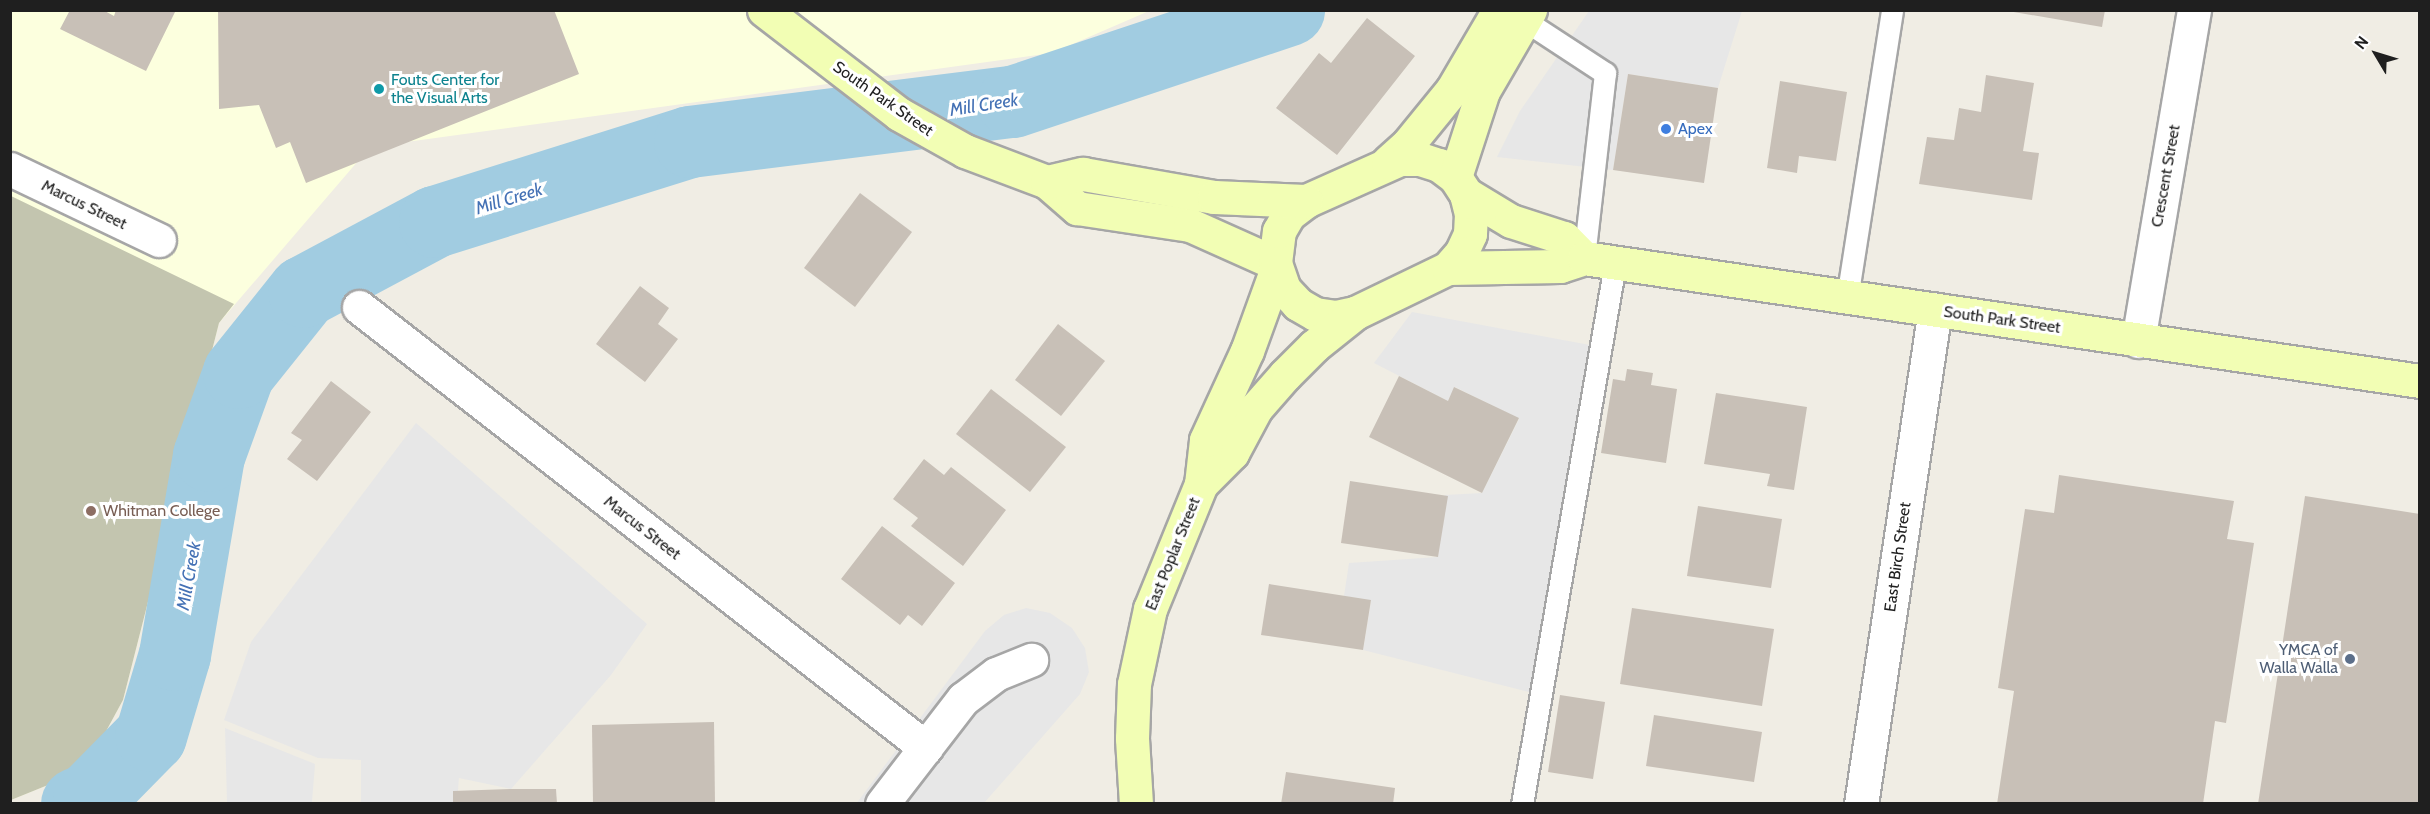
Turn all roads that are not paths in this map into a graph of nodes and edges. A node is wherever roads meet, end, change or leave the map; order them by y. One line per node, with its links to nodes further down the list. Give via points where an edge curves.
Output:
1 (1892, 10): 14 (lane)
2 (2194, 10): 18 (street, Crescent Street)
3 (1518, 14): 5 (main road, via 1408,144); 8 (main road, via 1483,91); 11 (lane, via 1605,73)
4 (770, 15): 7 (main road, South Park Street, via 899,114 964,151)
5 (1388, 162): 8 (main road, via 1420,159 1439,165); 9 (main road)
6 (10, 169): 10 (street, Marcus Street)
7 (1047, 182): 9 (main road, via 1083,174 1214,197); 12 (main road, South Park Street, via 1077,208 1190,225)
8 (1460, 186): 11 (main road, via 1511,221 1564,238); 13 (main road, via 1471,213 1470,234)
9 (1306, 201): 12 (main road, via 1289,214 1279,231)
10 (159, 240)
11 (1600, 261): 13 (main road, South Park Street, via 1560,266); 14 (main road, South Park Street); 25 (lane)
12 (1275, 267): 17 (main road, via 1284,289 1315,314 1336,317); 20 (main road, East Poplar Street, via 1247,351 1206,440)
13 (1448, 268): 17 (main road)
14 (1847, 298): 16 (main road, South Park Street)
15 (359, 307): 22 (street, Marcus Street)
16 (1935, 310): 18 (main road, South Park Street); 26 (street, East Birch Street)
17 (1355, 313): 20 (main road, East Poplar Street, via 1285,375 1256,408 1232,453)
18 (2138, 341): 19 (main road, South Park Street)
19 (2420, 381)
20 (1201, 484): 24 (main road, East Poplar Street, via 1150,609 1134,684)
21 (1030, 660): 22 (street, via 996,674 963,699)
22 (926, 748): 23 (street)
23 (882, 804)
24 (1136, 804)
25 (1522, 804)
26 (1861, 804)

